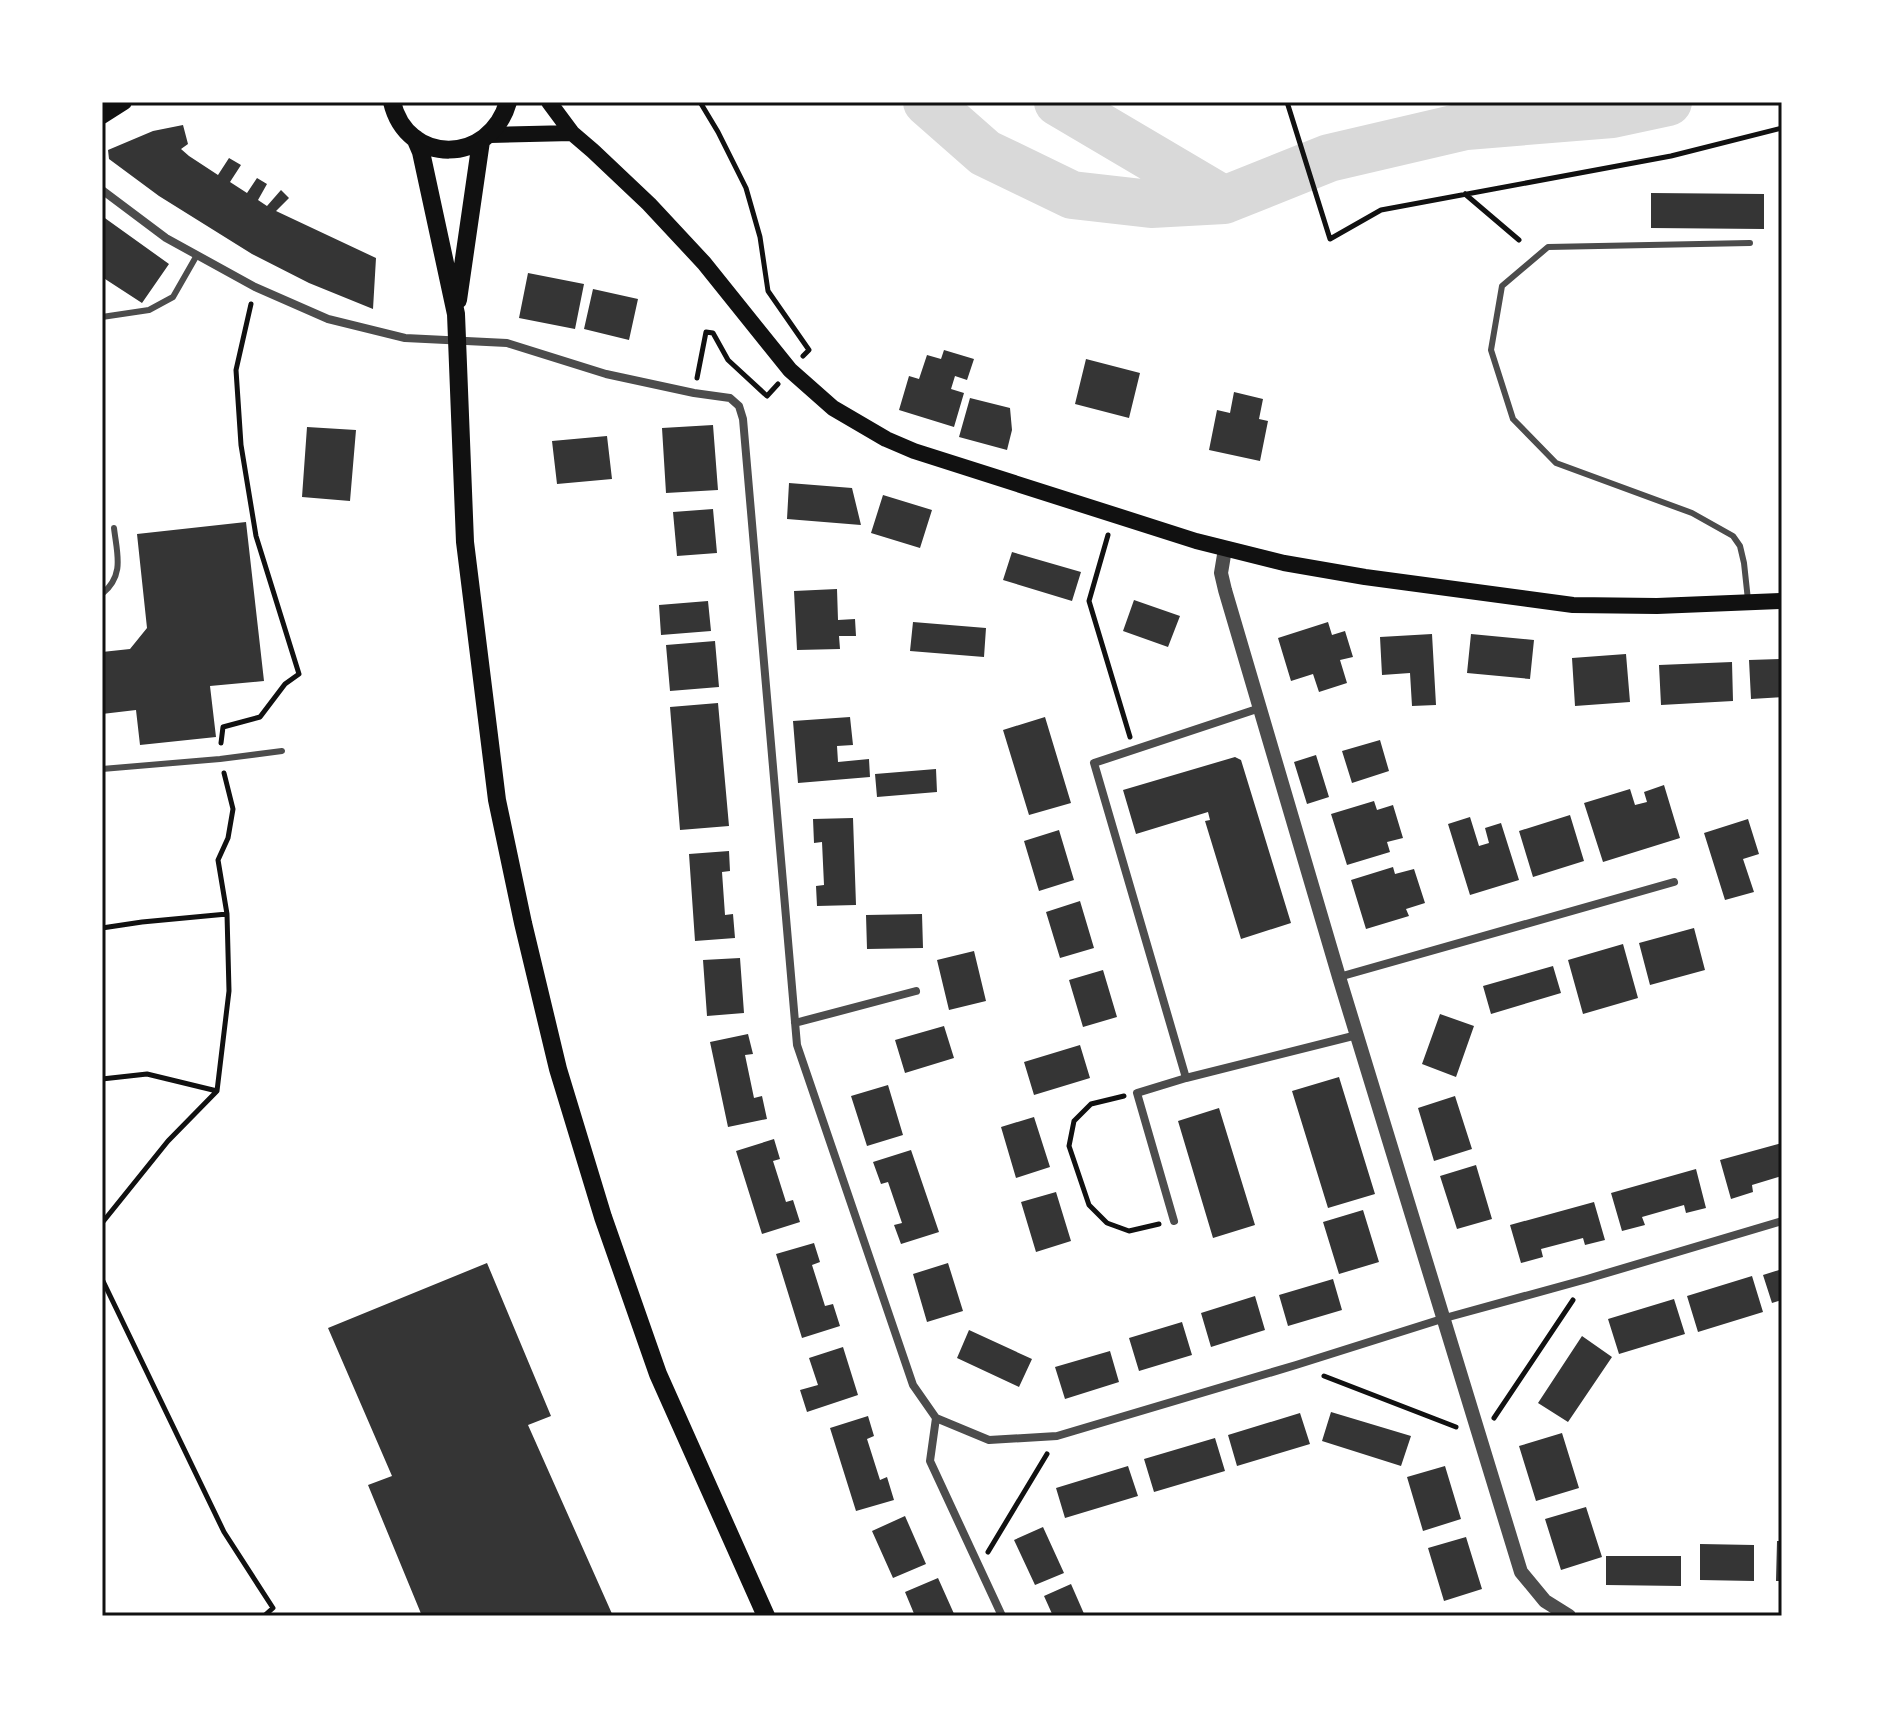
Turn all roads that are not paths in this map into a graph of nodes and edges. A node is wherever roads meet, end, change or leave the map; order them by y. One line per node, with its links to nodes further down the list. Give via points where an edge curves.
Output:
1 (124, 102): 5 (main road)
2 (508, 102): 8 (main road)
3 (549, 102): 6 (main road)
4 (390, 105): 7 (main road)
5 (102, 116)
6 (572, 133): 8 (main road); 15 (main road, via 672,228 790,370 833,408 886,439 940,460)
7 (415, 138): 8 (main road, via 455,149); 12 (main road)
8 (486, 138): 12 (main road)
9 (102, 190): 11 (street)
10 (1750, 243): 18 (lane, via 1548,247 1502,286 1491,350 1513,419 1556,463 1692,513 1733,536 1744,563)
11 (197, 255): 13 (lane, via 173,297 149,310); 25 (street, via 328,319 405,338 507,343 606,374 730,398 739,406)
12 (456, 314): 32 (main road, via 465,542 497,800 523,923 563,1084 658,1374)
13 (102, 317)
14 (114, 528): 16 (lane, via 119,567 112,586)
15 (1225, 549): 18 (main road, via 1365,577 1573,605); 19 (street, via 1221,573)
16 (102, 594)
17 (1782, 601): 18 (main road)
18 (1748, 603)
19 (1260, 708): 23 (street); 27 (street, via 1094,763)
20 (282, 751): 21 (lane)
21 (102, 769)
22 (1674, 882): 23 (street)
23 (1339, 977): 26 (street)
24 (916, 991): 25 (street)
25 (795, 1023): 31 (street, via 797,1045 913,1385)
26 (1357, 1035): 27 (street); 30 (street)
27 (1186, 1078): 28 (street, via 1137,1093)
28 (1174, 1221)
29 (1782, 1221): 30 (street)
30 (1445, 1318): 31 (street, via 1057,1436 989,1440); 34 (street, via 1521,1572 1545,1601)
31 (936, 1418): 33 (street, via 930,1461)
32 (766, 1616)
33 (1002, 1616)
34 (1569, 1616)

